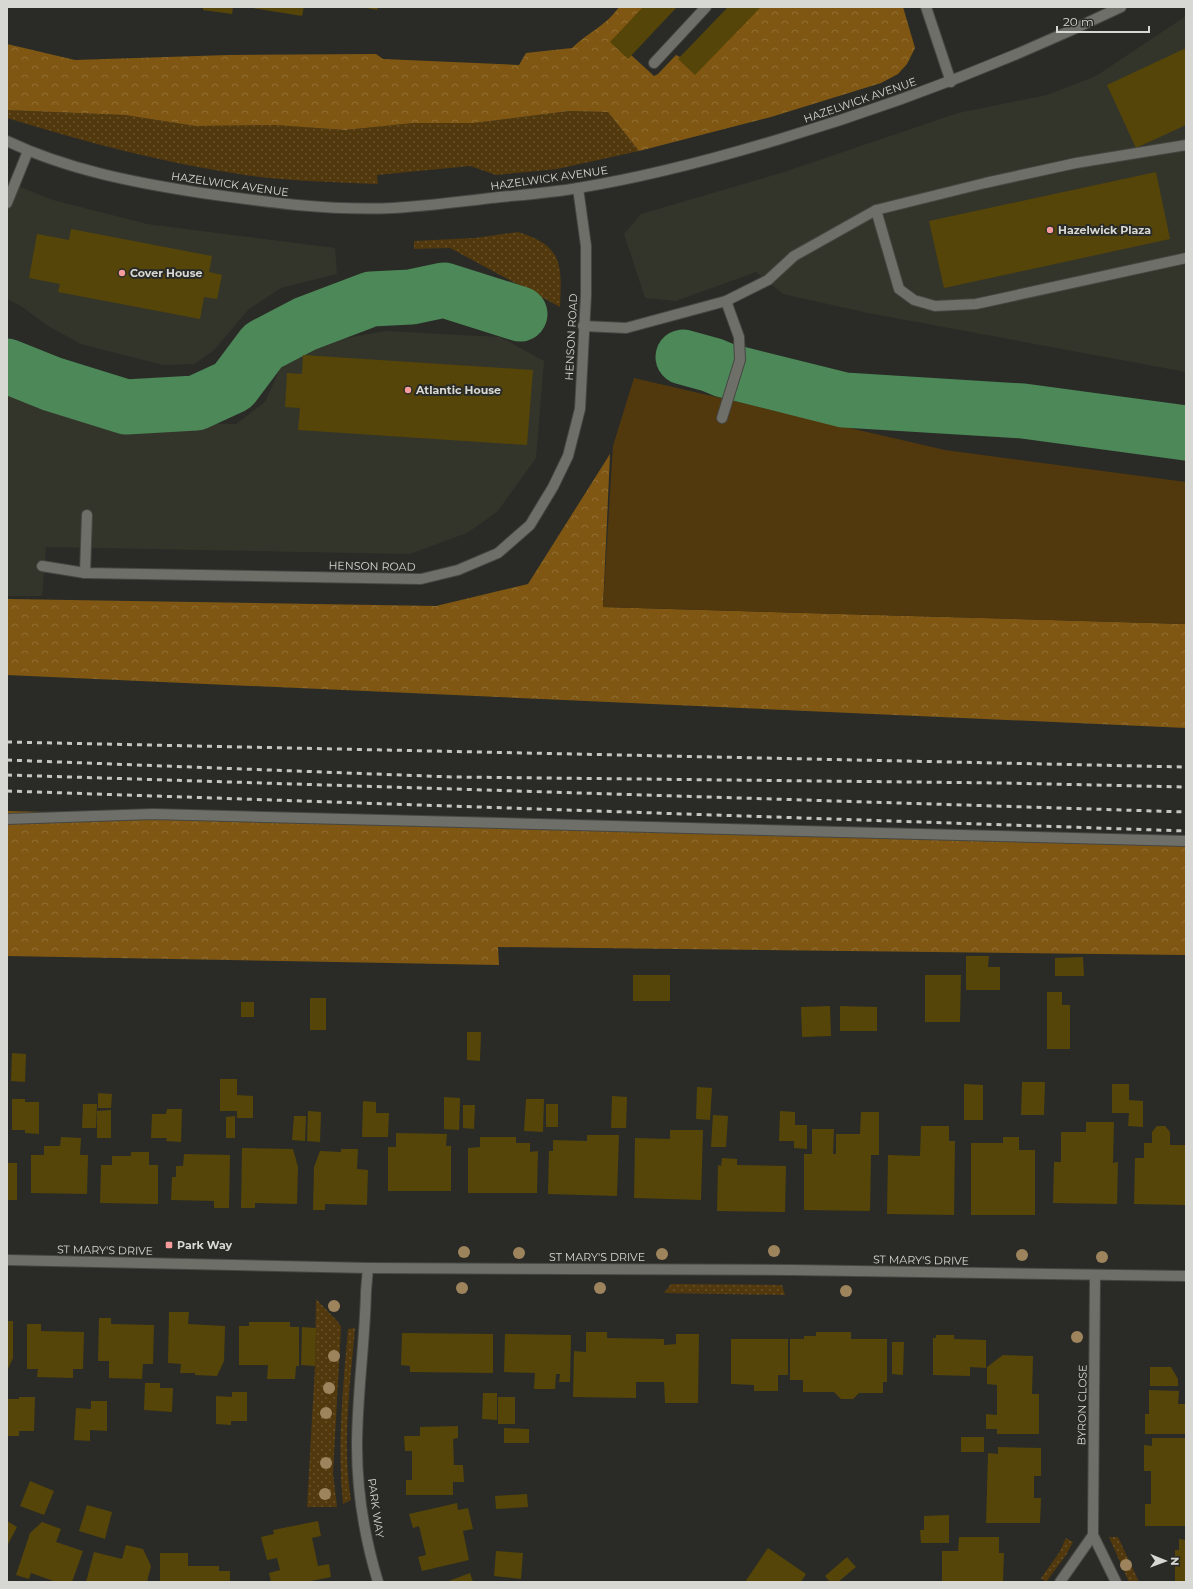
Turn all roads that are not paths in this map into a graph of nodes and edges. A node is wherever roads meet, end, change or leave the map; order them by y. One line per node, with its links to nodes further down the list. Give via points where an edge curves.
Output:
1 (706, 7): 4 (street)
2 (926, 7): 5 (street)
3 (1121, 7): 5 (street, HAZELWICK AVENUE)
4 (654, 63)
5 (951, 82): 9 (street, HAZELWICK AVENUE, via 836,122 698,163)
6 (7, 141): 8 (street, HAZELWICK AVENUE)
7 (1186, 145): 11 (street, via 1113,156 910,200)
8 (28, 151): 9 (street, HAZELWICK AVENUE, via 105,175 186,190 271,203 340,208 415,206); 10 (street)
9 (578, 188): 14 (street, HENSON ROAD, via 586,246)
10 (7, 203)
11 (876, 210): 12 (street, via 900,289 914,300 935,306 976,304); 13 (street, via 794,256 768,280)
12 (1186, 258)
13 (726, 301): 14 (street, via 626,328); 15 (street, via 740,337 740,360)
14 (583, 326): 18 (street, HENSON ROAD, via 580,409 568,456 530,525 498,554 458,570 421,579)
15 (722, 418)
16 (87, 515): 18 (street)
17 (42, 566): 18 (street, HENSON ROAD)
18 (85, 573)
19 (7, 819): 20 (street, via 146,814)
20 (1186, 841)
21 (7, 1260): 22 (street, ST MARY'S DRIVE)
22 (368, 1268): 23 (street, ST MARY'S DRIVE, via 784,1270); 26 (street, PARK WAY, via 357,1448 361,1500)
23 (1095, 1275): 24 (street, ST MARY'S DRIVE); 25 (street, BYRON CLOSE)
24 (1186, 1276)
25 (1093, 1535): 27 (street); 28 (street, BYRON CLOSE)
26 (378, 1582)
27 (1060, 1582)
28 (1116, 1582)

